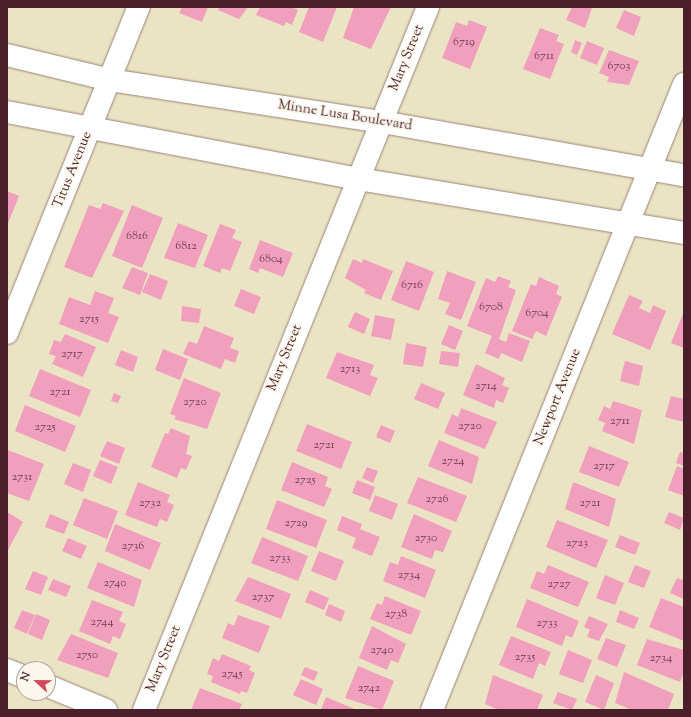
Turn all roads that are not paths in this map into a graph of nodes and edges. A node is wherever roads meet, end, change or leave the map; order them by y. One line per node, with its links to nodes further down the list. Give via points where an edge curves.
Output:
1 (139, 7): 4 (street, Titus Avenue)
2 (428, 7): 7 (street, Mary Street)
3 (7, 55): 4 (street, Minne Lusa Boulevard)
4 (110, 80): 7 (street, Minne Lusa Boulevard); 8 (street, Titus Avenue)
5 (684, 84): 9 (street, Newport Avenue)
6 (7, 112): 8 (street)
7 (382, 122): 9 (street, Minne Lusa Boulevard); 11 (street, Mary Street)
8 (90, 128): 11 (street); 14 (street, Titus Avenue)
9 (650, 168): 10 (street, Minne Lusa Boulevard); 12 (street, Newport Avenue)
10 (684, 175)
11 (358, 179): 12 (street); 17 (street, Mary Street)
12 (628, 223): 13 (street); 18 (street, Newport Avenue)
13 (684, 232)
14 (7, 333)
15 (56, 689): 16 (street)
16 (106, 710)
17 (144, 710)
18 (432, 710)

